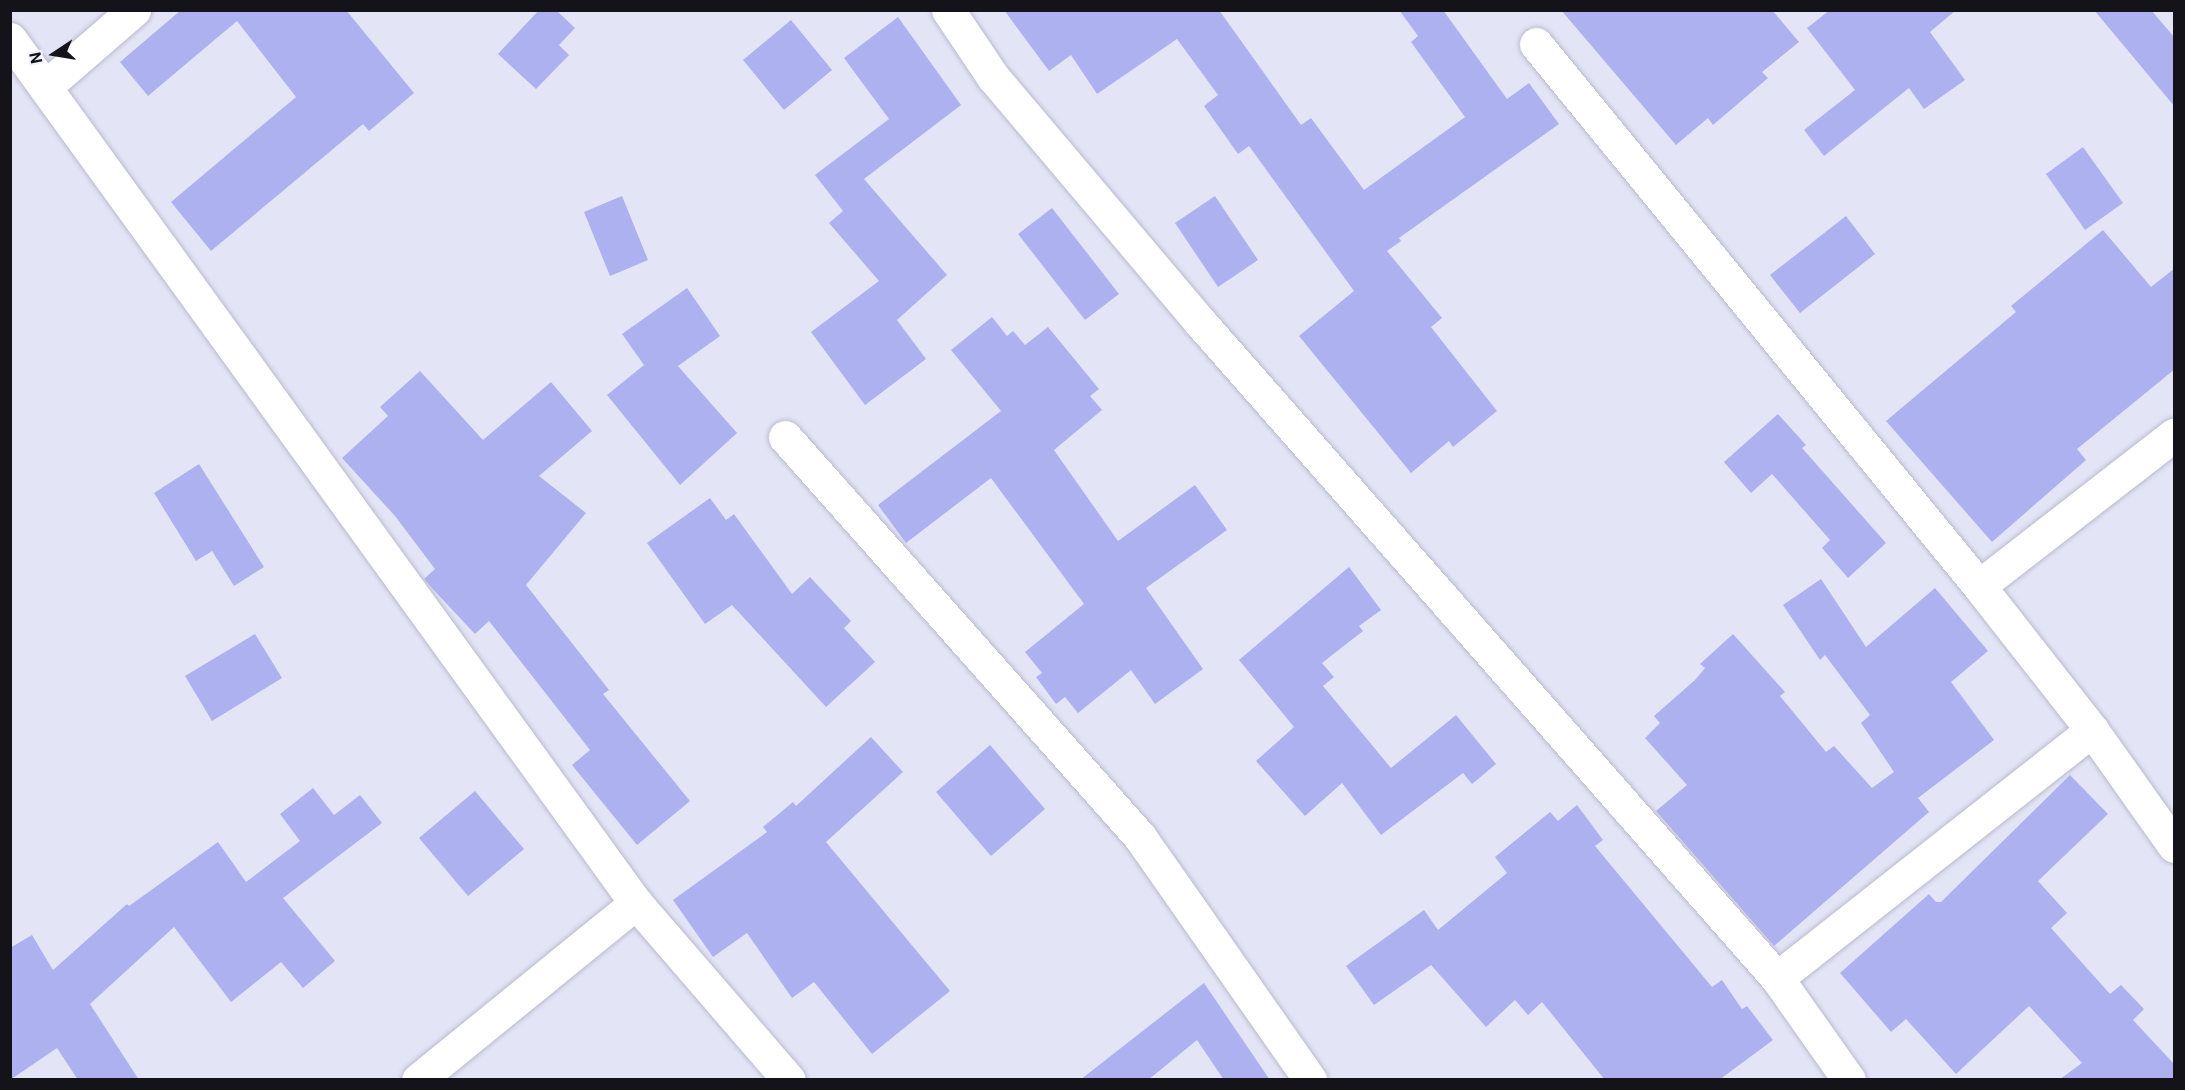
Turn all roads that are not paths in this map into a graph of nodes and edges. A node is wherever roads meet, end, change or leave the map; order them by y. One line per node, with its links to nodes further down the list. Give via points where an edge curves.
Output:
1 (135, 10): 5 (street)
2 (948, 10): 12 (street, via 993,77 1200,322)
3 (10, 39): 5 (street)
4 (1536, 44): 8 (street)
5 (45, 87): 11 (street)
6 (2175, 435): 8 (street)
7 (785, 437): 15 (street, via 1140,837)
8 (1979, 586): 9 (street)
9 (2092, 730): 10 (street); 12 (street)
10 (2175, 846)
11 (636, 903): 13 (street); 14 (street)
12 (1777, 978): 16 (street)
13 (418, 1080)
14 (789, 1080)
15 (1310, 1080)
16 (1849, 1080)

